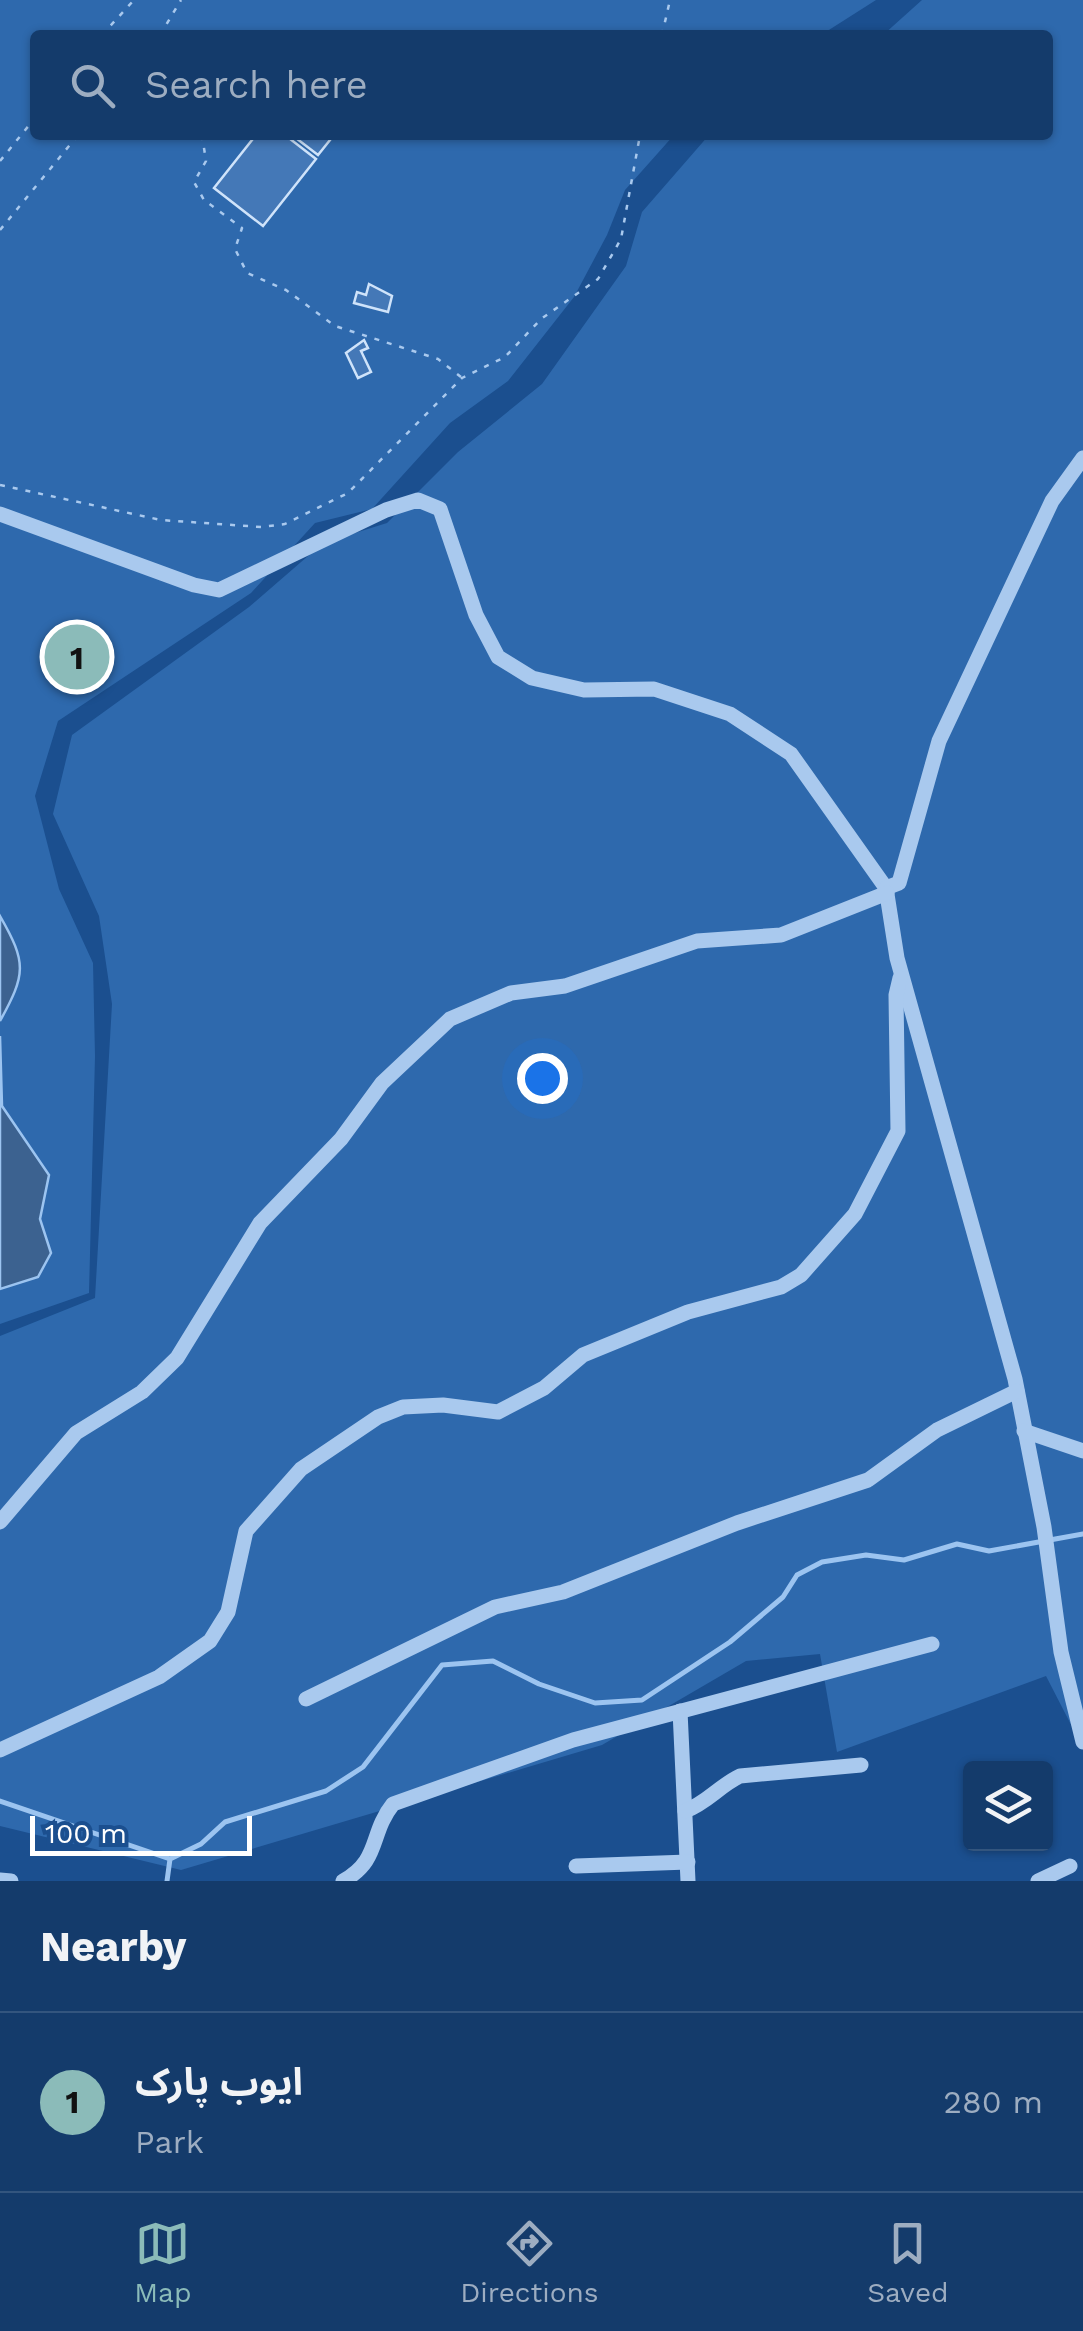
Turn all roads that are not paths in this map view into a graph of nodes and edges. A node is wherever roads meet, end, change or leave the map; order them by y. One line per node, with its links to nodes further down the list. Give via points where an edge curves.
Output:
1 (1083, 458): 3 (street, via 1052,501 939,741 899,883)
2 (0, 514): 3 (street, via 219,590 386,510 418,500 440,509 476,615 498,657 532,678 584,690 654,689 730,714 790,754)
3 (886, 890): 4 (street); 8 (street, via 781,935 697,941 564,986 511,993 450,1019 382,1083 341,1140 260,1223 177,1358 142,1392 76,1433)
4 (901, 974): 5 (street); 13 (street, via 898,1132 855,1214 802,1274 583,1355 544,1388 498,1412 443,1405 378,1417 301,1469 246,1530 228,1612 210,1642 159,1677)
5 (1017, 1390): 6 (street); 10 (street, via 937,1430 868,1480 754,1516 563,1592 494,1607)
6 (1024, 1431): 7 (street); 12 (street, via 1064,1669)
7 (1083, 1451)
8 (0, 1522)
9 (932, 1644): 11 (street)
10 (306, 1699)
11 (680, 1712): 15 (street); 21 (street, via 573,1740 393,1804 378,1822 372,1856)
12 (1083, 1742)
13 (0, 1750)
14 (861, 1765): 15 (street, via 740,1776)
15 (685, 1810): 16 (street)
16 (688, 1862): 17 (street); 22 (street)
17 (576, 1866)
18 (1070, 1866): 23 (street)
19 (0, 1880): 20 (street)
20 (11, 1881)
21 (342, 1881)
22 (688, 1881)
23 (1038, 1881)

